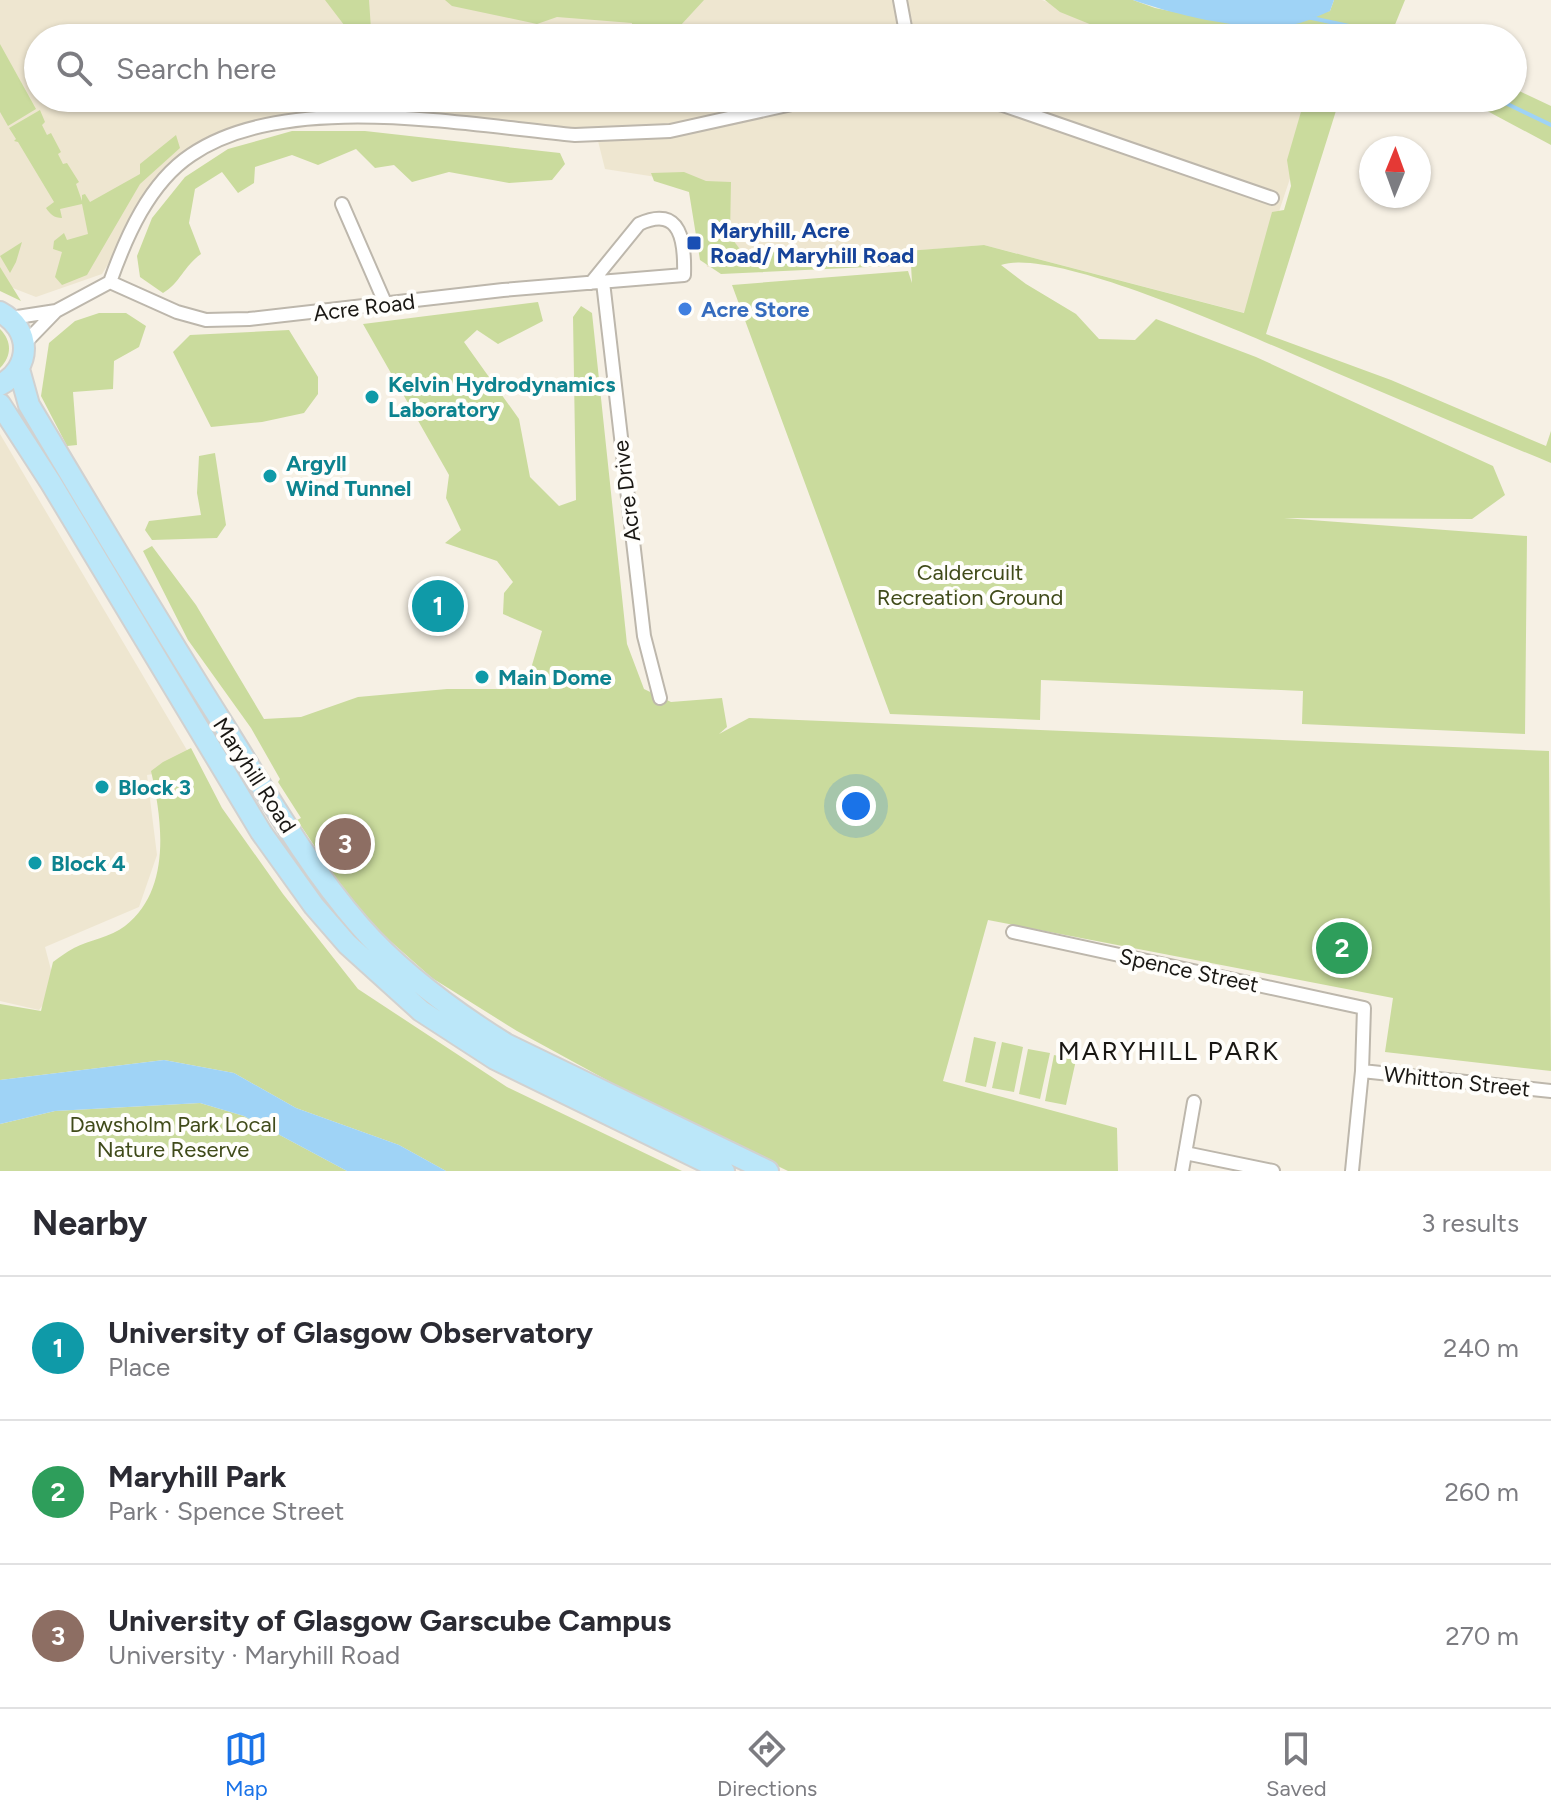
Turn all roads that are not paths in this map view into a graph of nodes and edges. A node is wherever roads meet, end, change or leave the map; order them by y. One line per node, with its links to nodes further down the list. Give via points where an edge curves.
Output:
1 (900, 0): 2 (street)
2 (904, 24)
3 (756, 112): 7 (street, via 670,131 602,135 366,115 263,125 224,137 189,156 160,184 126,237)
4 (1023, 112): 5 (street)
5 (1272, 198)
6 (342, 204): 9 (street)
7 (110, 282): 9 (street, Acre Road, via 206,320); 10 (street)
8 (597, 283): 8 (street, Acre Road, via 632,230 648,220 677,227 685,249 684,275); 9 (street, Acre Road); 16 (street, Acre Drive, via 644,636)
9 (386, 305)
10 (56, 311): 11 (street); 12 (street)
11 (5, 315): 12 (main road, via 18,325)
12 (25, 343): 13 (main road)
13 (19, 369): 14 (main road); 21 (main road, Maryhill Road, via 29,405 170,640 284,822 361,928 400,967 473,1024)
14 (0, 385)
15 (0, 404): 21 (main road, Maryhill Road, via 261,832 347,944 421,1011 462,1039 528,1076)
16 (660, 698)
17 (1013, 932): 18 (street, Spence Street, via 1364,1008)
18 (1362, 1071): 19 (street, Whitton Street); 27 (street)
19 (1551, 1091)
20 (1194, 1102): 22 (street)
21 (658, 1129): 23 (main road, Maryhill Road); 24 (main road, Maryhill Road)
22 (1185, 1153): 25 (street); 26 (street)
23 (724, 1171)
24 (768, 1171)
25 (1182, 1171)
26 (1273, 1171)
27 (1352, 1171)

